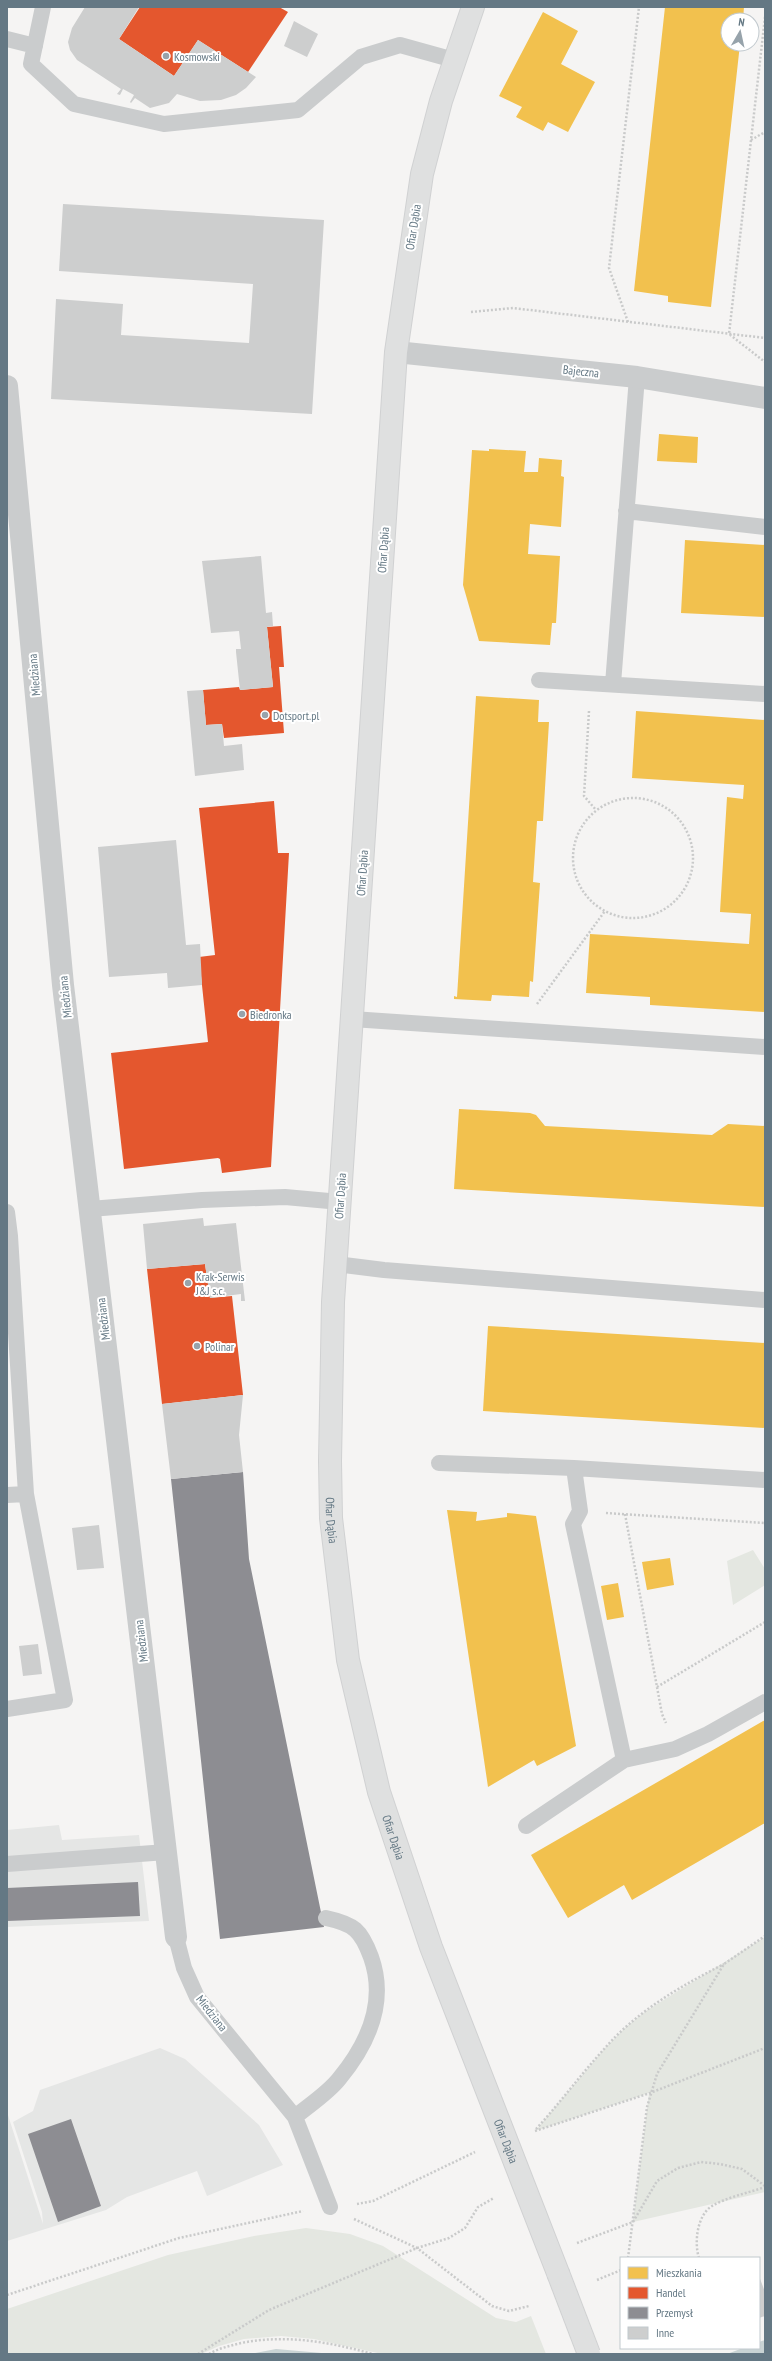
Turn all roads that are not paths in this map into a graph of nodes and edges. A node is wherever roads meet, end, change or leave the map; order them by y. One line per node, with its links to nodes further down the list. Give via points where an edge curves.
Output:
1 (43, 7): 4 (lane)
2 (473, 7): 5 (street, Ofiar Dąbia)
3 (7, 39): 4 (lane)
4 (34, 46): 5 (lane, via 31,64 74,104 164,124 298,110 360,57 400,45)
5 (454, 60): 6 (street, Ofiar Dąbia, via 422,174)
6 (396, 352): 7 (street, Bajeczna); 15 (street, Ofiar Dąbia)
7 (637, 377): 9 (street, Bajeczna); 10 (lane)
8 (7, 386): 18 (street, Miedziana, via 64,985)
9 (765, 398)
10 (626, 511): 11 (lane); 13 (lane)
11 (765, 527)
12 (539, 680): 13 (lane)
13 (613, 684): 14 (lane)
14 (765, 694)
15 (352, 1019): 16 (lane); 17 (street, Ofiar Dąbia)
16 (765, 1047)
17 (340, 1202): 18 (lane, via 285,1197); 21 (street, Ofiar Dąbia)
18 (90, 1208): 32 (street, Miedziana)
19 (7, 1212): 20 (lane)
20 (8, 1236): 26 (lane)
21 (336, 1264): 22 (lane); 38 (street, Ofiar Dąbia, bridge, via 330,1461 331,1518 348,1660 379,1792 431,1947)
22 (765, 1300)
23 (439, 1463): 24 (lane)
24 (574, 1468): 25 (lane); 30 (lane, via 580,1511 573,1524)
25 (765, 1480)
26 (26, 1494): 27 (lane); 29 (lane, via 65,1700)
27 (7, 1495)
28 (765, 1702): 30 (lane, via 675,1749)
29 (7, 1709)
30 (624, 1760): 31 (lane)
31 (526, 1826)
32 (166, 1852): 33 (lane); 35 (street, Miedziana)
33 (7, 1864)
34 (326, 1918): 36 (lane, via 346,1922 357,1929 365,1941 375,1969 378,1988 375,2016 362,2047 338,2080)
35 (176, 1937): 36 (lane, Miedziana, via 184,1968 197,1996)
36 (295, 2117): 37 (lane, Miedziana)
37 (330, 2207)
38 (589, 2354)

